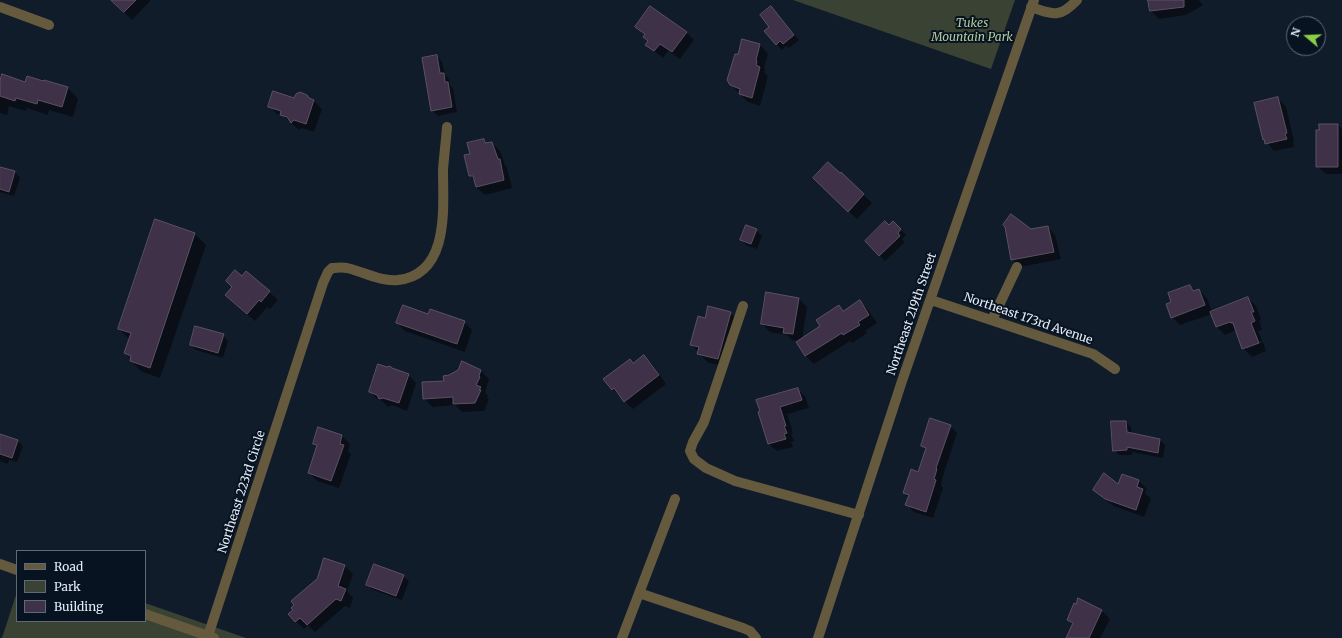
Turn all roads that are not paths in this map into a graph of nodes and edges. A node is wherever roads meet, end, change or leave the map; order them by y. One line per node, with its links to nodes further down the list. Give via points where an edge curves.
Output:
1 (1076, 0): 2 (street, via 1067,10 1053,14)
2 (1033, 4): 7 (street, Northeast 219th Street)
3 (0, 7): 4 (street)
4 (49, 25)
5 (447, 127): 17 (street, Northeast 223rd Circle, via 442,221 439,243 432,260 422,270 407,278 396,280 346,268 332,268 323,282)
6 (1017, 267): 9 (street)
7 (931, 300): 9 (street, Northeast 173rd Avenue); 12 (street, Northeast 219th Street)
8 (743, 306): 12 (street, via 704,422 690,451 694,460 735,480)
9 (992, 320): 10 (street, Northeast 173rd Avenue, via 1093,354)
10 (1115, 369)
11 (675, 499): 15 (street)
12 (859, 515): 20 (street, Northeast 219th Street)
13 (0, 564): 14 (street)
14 (16, 570)
15 (639, 593): 18 (street); 19 (street, via 743,628)
16 (146, 614): 17 (street)
17 (211, 637)
18 (622, 638)
19 (756, 638)
20 (818, 638)

